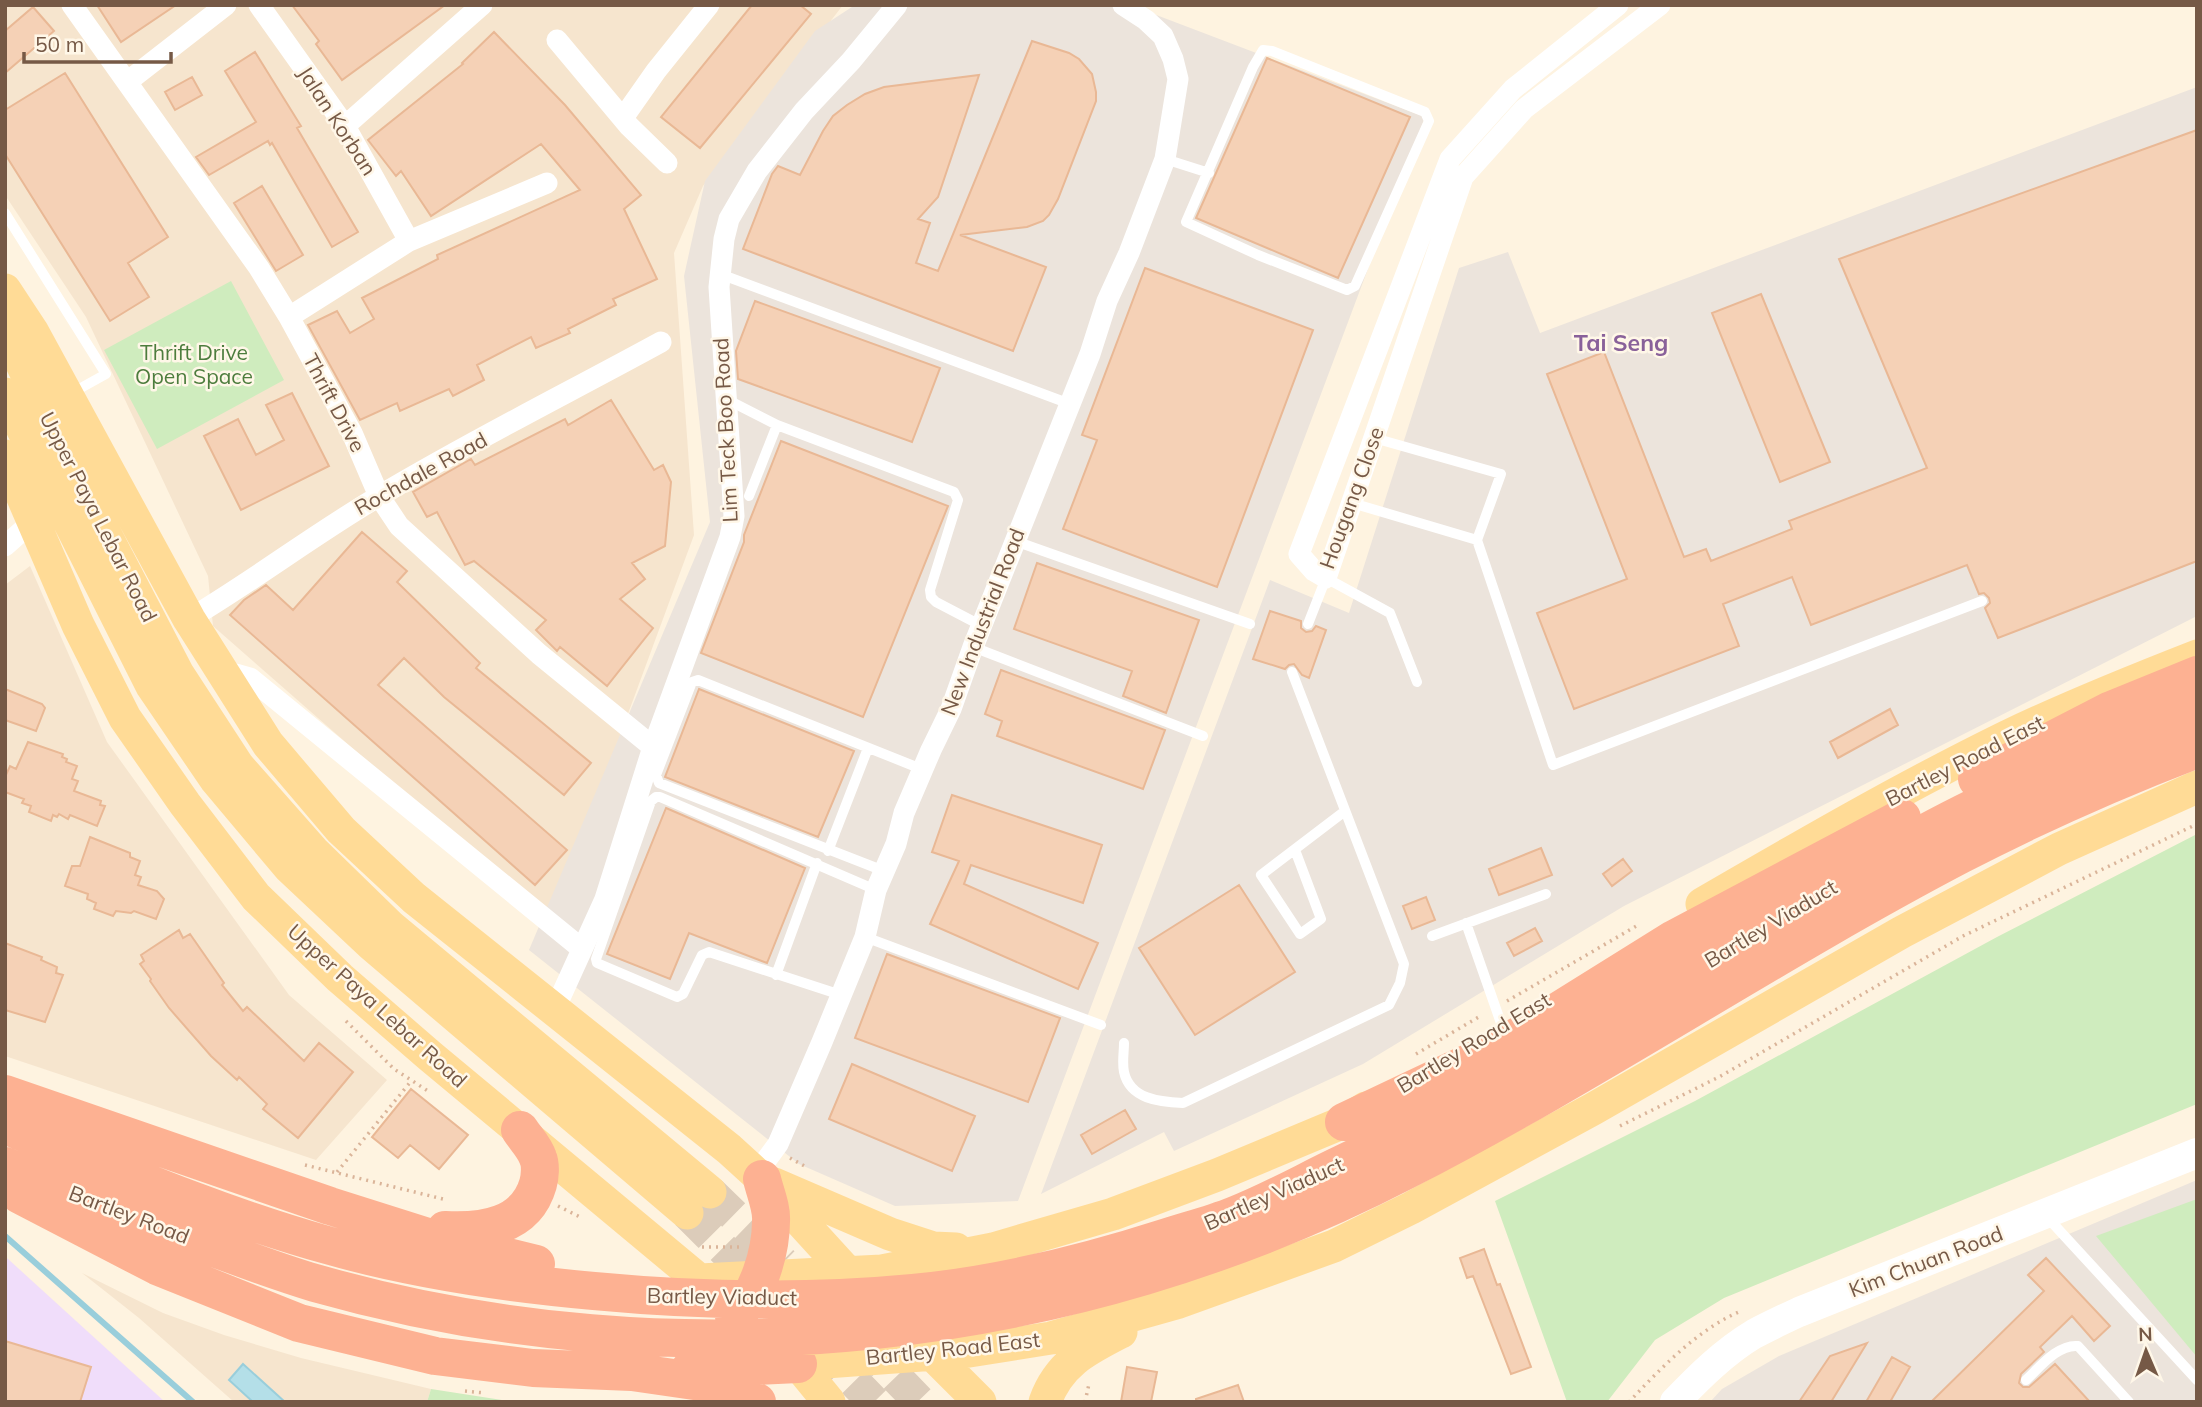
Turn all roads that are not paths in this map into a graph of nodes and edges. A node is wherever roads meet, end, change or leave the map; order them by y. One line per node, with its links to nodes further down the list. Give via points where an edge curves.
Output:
1 (72, 5): 11 (street, Thrift Drive)
2 (226, 5): 11 (street)
3 (259, 5): 13 (street, Jalan Korban)
4 (482, 5): 13 (street)
5 (709, 5): 12 (street)
6 (897, 5): 20 (street, Lim Teck Boo Road, via 757,171 729,219)
7 (1123, 5): 14 (street, New Industrial Road, via 1163,36 1173,60 1178,79)
8 (1618, 5): 39 (street, Hougang Close, via 1513,89 1450,159 1299,554)
9 (1660, 5): 30 (street, Hougang Close, via 1524,109 1463,177)
10 (556, 40): 12 (street)
11 (127, 82): 22 (street, Thrift Drive)
12 (623, 118): 15 (street)
13 (345, 126): 19 (street, Jalan Korban)
14 (1165, 159): 16 (lane); 28 (street, New Industrial Road)
15 (667, 163)
16 (1209, 173): 16 (lane, via 1186,222 1258,255 1352,289 1428,116 1264,51)
17 (547, 183): 19 (street)
18 (5, 213): 26 (lane, via 106,374)
19 (409, 241): 22 (street)
20 (720, 274): 27 (street, Lim Teck Boo Road); 28 (lane)
21 (5, 290): 26 (main road, Upper Paya Lebar Road)
22 (289, 317): 32 (street, Thrift Drive, via 357,443)
23 (5, 329): 25 (main road, Upper Paya Lebar Road, via 178,674 239,766 313,851 391,928 698,1202 372,945 289,867 216,780 152,686)
24 (661, 342): 32 (street, Rochdale Road)
25 (5, 394)
26 (67, 396): 41 (main road, Upper Paya Lebar Road)
27 (726, 399): 29 (lane); 53 (street, Lim Teck Boo Road, via 734,516 730,537)
28 (1070, 404): 37 (street, New Industrial Road)
29 (777, 425): 33 (lane); 44 (lane, via 954,492 958,500 930,597)
30 (1374, 438): 34 (street, Hougang Close); 36 (lane, via 1501,474)
31 (5, 456): 35 (main road, Upper Paya Lebar Road)
32 (379, 496): 41 (street, Rochdale Road); 53 (street, Thrift Drive, via 405,533 539,654)
33 (749, 496)
34 (1352, 503): 36 (lane); 39 (street, Hougang Close)
35 (32, 522): 38 (street); 77 (main road, Upper Paya Lebar Road, via 125,718 256,897 340,978)
36 (1477, 540): 40 (lane, via 1553,765)
37 (1015, 541): 42 (lane); 44 (street, New Industrial Road)
38 (5, 546)
39 (1326, 578): 43 (lane); 50 (lane, via 1390,613)
40 (1982, 601)
41 (189, 619): 48 (main road, Upper Paya Lebar Road)
42 (1250, 624)
43 (1308, 624)
44 (982, 626): 45 (street, New Industrial Road)
45 (973, 647): 52 (lane); 56 (street, New Industrial Road)
46 (2197, 656): 71 (main road, Bartley Road East, via 2006,737 1840,824)
47 (1292, 672): 58 (lane)
48 (225, 675): 67 (street, via 250,678); 70 (main road, Upper Paya Lebar Road, via 268,744 341,830 414,898)
49 (2197, 676): 75 (highway, via 2111,710 1943,796 1661,929 1494,1051)
50 (1417, 682)
51 (2197, 709): 83 (highway, Bartley Viaduct, via 2001,794 1908,843 1556,1052 1397,1138 1236,1215 1080,1263 916,1293 657,1297 445,1273 329,1246)
52 (1203, 736)
53 (653, 747): 67 (street, Lim Teck Boo Road, via 604,899)
54 (867, 748): 56 (lane); 60 (lane); 60 (lane, via 698,680 692,681 656,775 659,783)
55 (2197, 749): 88 (highway, Bartley Viaduct, via 2075,799 1955,858 1469,1137 1367,1190 1212,1255 1088,1293 884,1331 726,1339 644,1337 477,1319 318,1284)
56 (924, 770): 62 (street, New Industrial Road)
57 (2197, 787): 93 (main road, Bartley Road East, via 2059,849 1914,926 1400,1213 1334,1246)
58 (1345, 811): 59 (lane); 73 (lane, via 1404,964 1389,1005 1183,1103 1155,1102 1132,1089 1124,1072)
59 (1295, 850): 59 (lane, via 1321,919 1300,934 1261,875)
60 (828, 851): 62 (lane)
61 (817, 863): 62 (lane); 68 (lane); 68 (lane, via 656,797 596,959 677,997 683,994 705,952)
62 (880, 881): 66 (street, New Industrial Road)
63 (1546, 894): 64 (lane)
64 (1466, 923): 65 (lane); 71 (lane)
65 (1432, 936)
66 (865, 937): 69 (street, New Industrial Road); 72 (lane)
67 (582, 949): 70 (street, Lim Teck Boo Road)
68 (776, 975): 69 (lane)
69 (841, 995): 81 (street, New Industrial Road, via 778,1144)
70 (555, 1009): 78 (main road, Upper Paya Lebar Road)
71 (1499, 1017): 75 (main road, Bartley Road East)
72 (1101, 1025)
73 (1124, 1043)
74 (5, 1094): 85 (highway)
75 (1344, 1122): 86 (main road, Bartley Road East, via 1112,1214)
76 (5, 1125): 83 (highway, Bartley Road)
77 (520, 1130): 85 (highway, via 538,1158 540,1178 535,1196 519,1215 475,1232); 87 (main road, Upper Paya Lebar Road)
78 (729, 1149): 81 (main road, Upper Paya Lebar Road); 87 (main road, via 753,1205 756,1247 717,1261)
79 (2197, 1153): 84 (main road, Kim Chuan Road)
80 (5, 1166): 88 (highway, Bartley Road)
81 (759, 1176): 86 (main road, via 890,1234 933,1248); 90 (main road, Upper Paya Lebar Road); 91 (highway, via 772,1219)
82 (5, 1188): 97 (highway, via 157,1266 299,1324 435,1356)
83 (213, 1209)
84 (2045, 1215): 100 (lane); 105 (main road, Kim Chuan Road, via 1811,1307 1755,1334 1703,1372)
85 (405, 1228): 89 (highway, via 535,1264)
86 (993, 1249): 90 (main road, Bartley Road East)
87 (668, 1254): 92 (main road, Upper Paya Lebar Road)
88 (253, 1264)
89 (582, 1271): 92 (highway); 97 (highway, via 624,1304 622,1348)
90 (847, 1274): 91 (main road, Bartley Road East); 95 (main road, Upper Paya Lebar Road)
91 (761, 1277): 92 (main road, Bartley Road East); 94 (highway)
92 (699, 1280): 94 (main road, Upper Paya Lebar Road)
93 (1179, 1302): 95 (main road, Bartley Road East, via 1051,1338); 104 (main road, via 1094,1345 1062,1369)
94 (738, 1312): 96 (main road, Upper Paya Lebar Road); 98 (highway, via 693,1348)
95 (933, 1354): 96 (main road, Bartley Road East); 103 (main road, Upper Paya Lebar Road)
96 (798, 1364): 98 (highway); 102 (main road, Upper Paya Lebar Road)
97 (565, 1368): 98 (highway)
98 (632, 1372): 101 (highway, via 708,1383)
99 (2026, 1380): 106 (lane, via 2059,1351 2078,1346)
100 (2197, 1380)
101 (757, 1402)
102 (829, 1402)
103 (979, 1402)
104 (1045, 1402)
105 (1675, 1402)
106 (2129, 1402)

